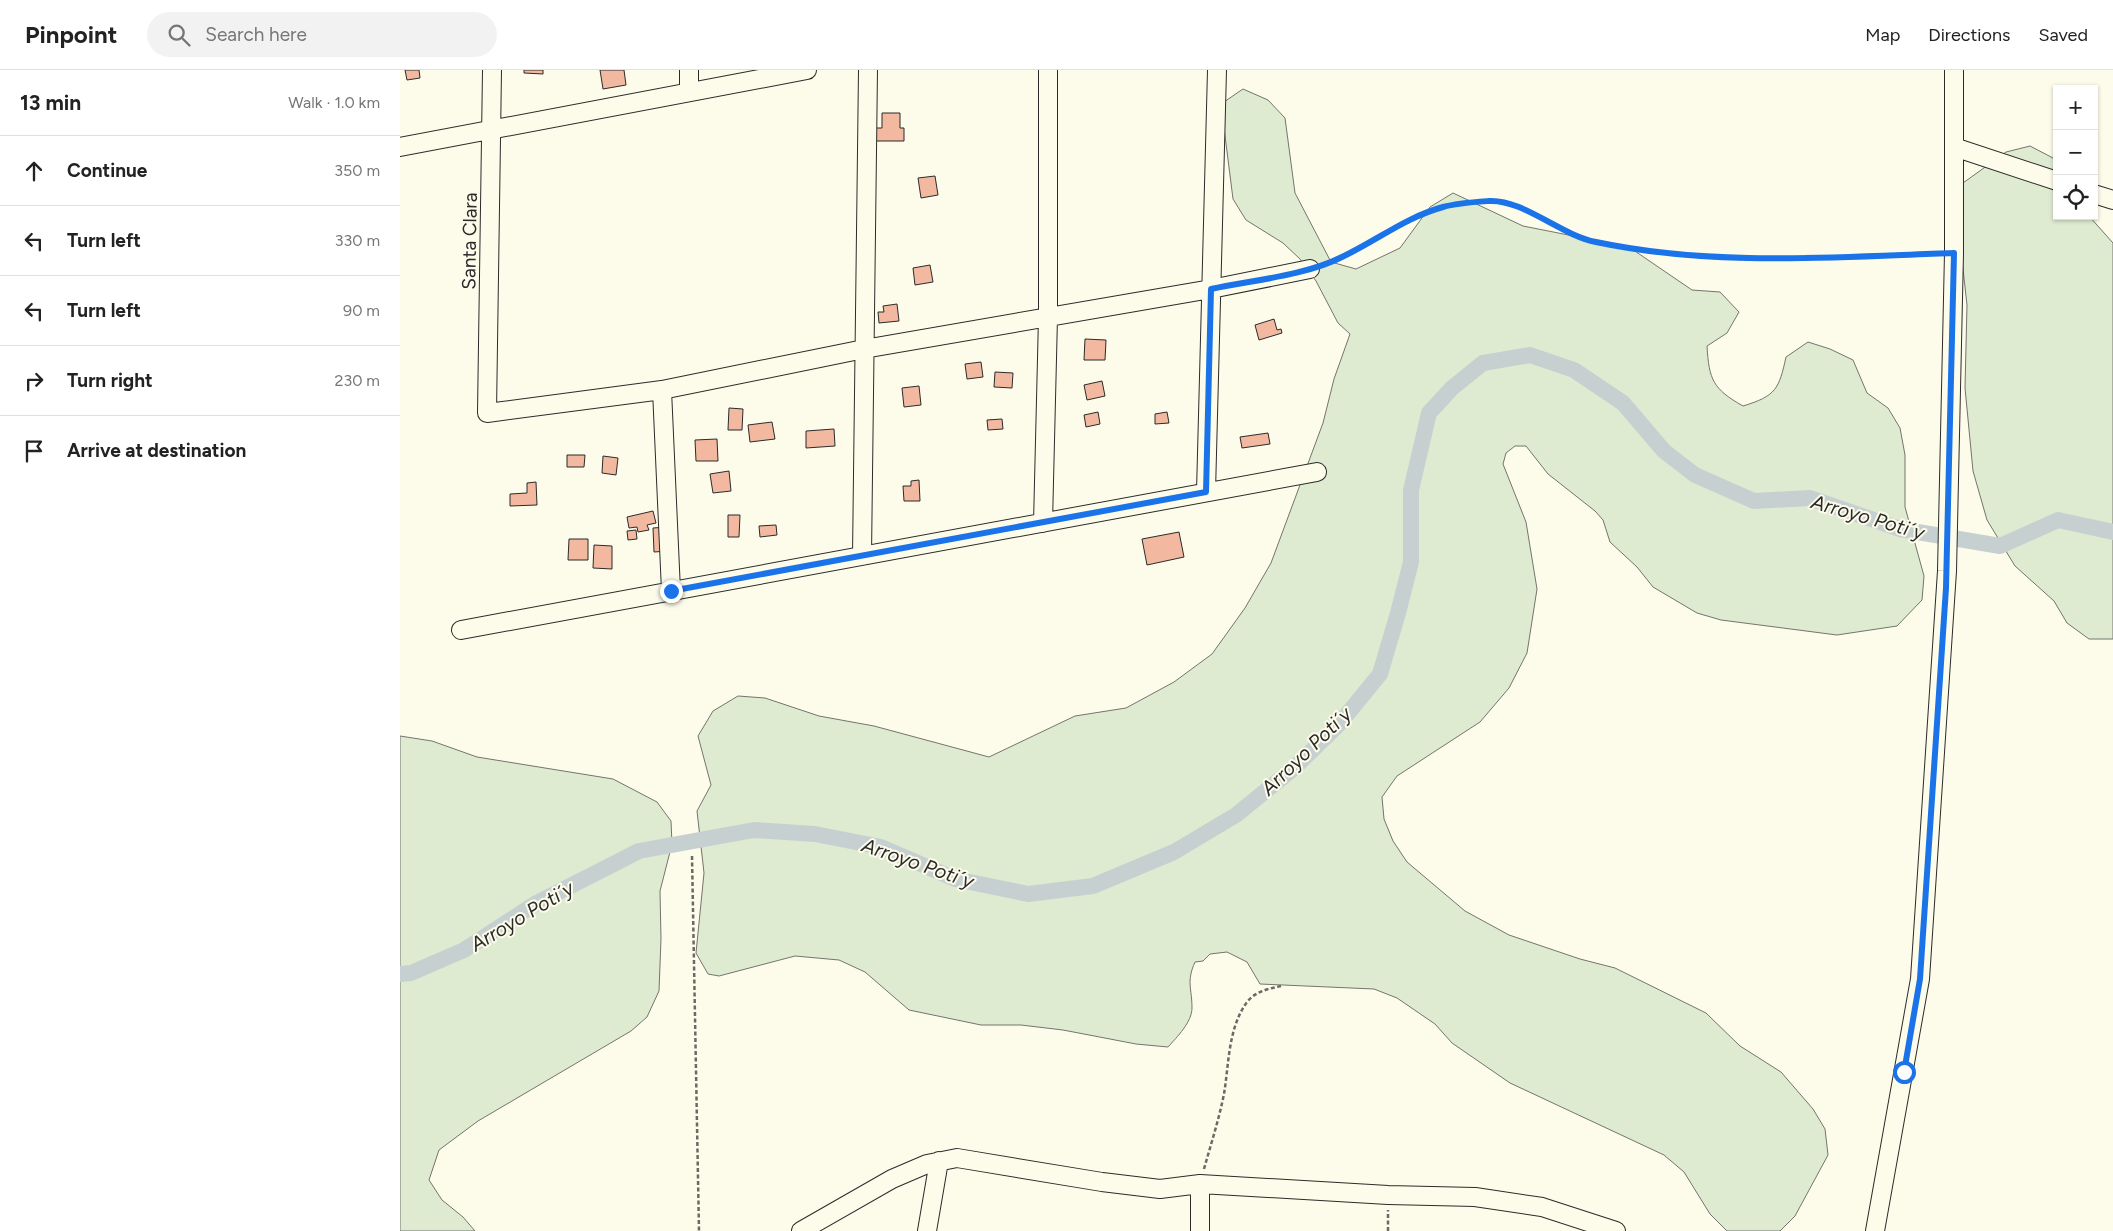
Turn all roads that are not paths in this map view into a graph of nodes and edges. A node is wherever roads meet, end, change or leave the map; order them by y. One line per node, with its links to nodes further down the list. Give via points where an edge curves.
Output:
1 (492, 70): 9 (street, Santa Clara)
2 (688, 70): 8 (street)
3 (807, 70): 8 (street)
4 (868, 70): 18 (street)
5 (1048, 70): 17 (street)
6 (1217, 70): 16 (street)
7 (1954, 70): 11 (street)
8 (689, 92): 9 (street)
9 (492, 129): 10 (street); 19 (street, Santa Clara, via 488,412)
10 (400, 147)
11 (1954, 147): 12 (street); 32 (street, via 1947,572 1920,979)
12 (2053, 180)
13 (2098, 195): 14 (street)
14 (2113, 200)
15 (1310, 269): 16 (street)
16 (1211, 289): 17 (street); 21 (street)
17 (1048, 317): 18 (street); 22 (street)
18 (864, 349): 19 (street); 23 (street)
19 (662, 390): 24 (street)
20 (1318, 472): 21 (street)
21 (1206, 492): 22 (street)
22 (1043, 523): 23 (street)
23 (862, 556): 24 (street)
24 (671, 591): 25 (street)
25 (461, 630)
26 (939, 1161): 27 (street, via 957,1158 1160,1189); 28 (street, via 892,1179); 29 (street)
27 (1200, 1184): 30 (street); 31 (street, via 1475,1197 1542,1207)
28 (801, 1231)
29 (927, 1231)
30 (1200, 1231)
31 (1616, 1231)
32 (1875, 1231)

